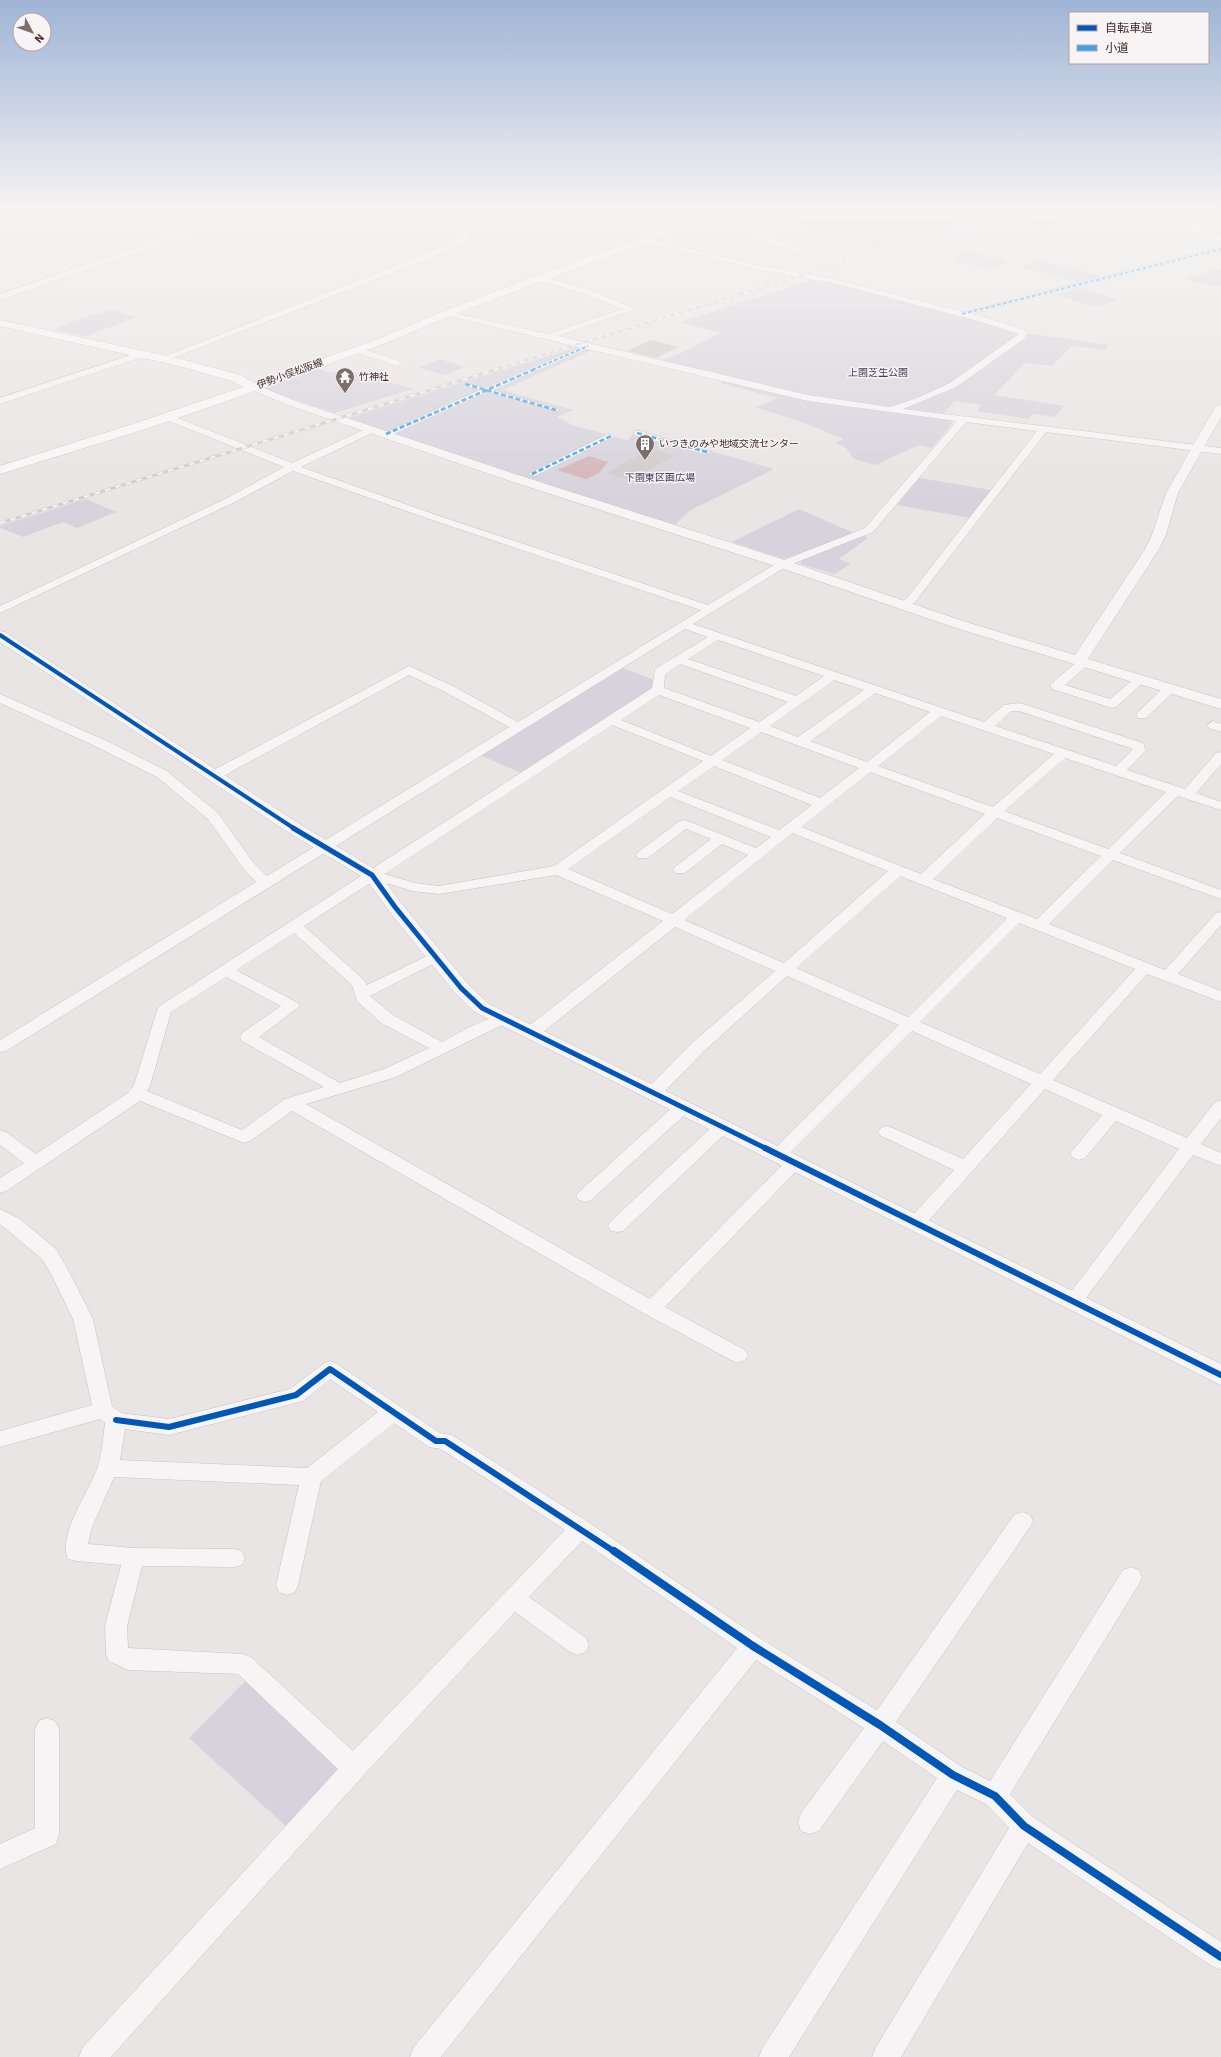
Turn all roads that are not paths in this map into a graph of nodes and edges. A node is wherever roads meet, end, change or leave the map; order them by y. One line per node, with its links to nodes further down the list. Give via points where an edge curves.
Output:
1 (303, 304): 13 (street)
2 (472, 304): 6 (main road, 伊勢小俣松阪線)
3 (618, 304): 9 (street, via 631,309)
4 (923, 304): 7 (street)
5 (1002, 304): 7 (street)
6 (448, 313): 9 (street); 11 (main road, 伊勢小俣松阪線)
7 (962, 314): 21 (street, via 1022,331 1023,334 953,385)
8 (0, 323): 12 (main road)
9 (549, 337): 10 (street)
10 (588, 346): 17 (street); 21 (street, via 787,394)
11 (357, 350): 14 (street); 16 (main road, 伊勢小俣松阪線)
12 (143, 354): 13 (main road); 18 (street)
13 (162, 358): 16 (main road, via 232,377)
14 (397, 362)
15 (465, 384): 17 (street)
16 (254, 387): 22 (main road, 伊勢小俣松阪線); 24 (street, via 283,400)
17 (487, 390): 20 (street); 27 (street)
18 (0, 401)
19 (1221, 407): 29 (street)
20 (556, 410)
21 (890, 410): 23 (street)
22 (167, 417): 32 (street); 33 (main road, 伊勢小俣松阪線)
23 (964, 419): 25 (street); 35 (street, via 869,530)
24 (373, 429): 27 (street); 32 (street)
25 (1044, 429): 29 (street); 36 (street, via 916,594)
26 (637, 433): 31 (street)
27 (386, 434): 35 (street)
28 (611, 436): 34 (street)
29 (1197, 448): 30 (street); 43 (street, via 1172,493 1152,549)
30 (1221, 451)
31 (707, 452)
32 (292, 467): 37 (street, via 446,523); 38 (street, via 232,500)
33 (0, 470)
34 (532, 474)
35 (783, 564): 36 (street); 37 (street)
36 (904, 605): 43 (street)
37 (709, 609): 39 (street)
38 (0, 610)
39 (684, 625): 41 (street); 55 (street)
40 (0, 635): 64 (street)
41 (717, 636): 42 (street); 44 (street)
42 (679, 660): 48 (street, via 659,672); 50 (street)
43 (1082, 662): 45 (street); 45 (street, via 1056,686 1112,704)
44 (832, 674): 46 (street); 50 (street, via 828,680)
45 (1140, 680): 47 (street)
46 (874, 689): 52 (street); 58 (street)
47 (1169, 689): 51 (street); 53 (street)
48 (658, 690): 54 (street); 56 (street)
49 (0, 698): 81 (street, via 162,774 213,816 247,864)
50 (797, 701): 56 (street)
51 (1221, 704)
52 (940, 711): 57 (street); 62 (street)
53 (1142, 715)
54 (610, 720): 61 (street); 79 (street)
55 (518, 727): 64 (street, via 409,670); 72 (street)
56 (760, 727): 58 (street); 61 (street)
57 (986, 727): 59 (street); 63 (street, via 1008,708 1020,707 1138,746 1140,750)
58 (801, 741): 62 (street)
59 (1063, 753): 63 (street); 69 (street)
60 (1221, 756): 66 (street)
61 (712, 760): 65 (street); 67 (street)
62 (869, 766): 67 (street); 69 (street)
63 (1117, 772): 66 (street)
64 (213, 776): 72 (street)
65 (669, 792): 70 (street); 76 (street)
66 (1181, 793): 68 (street); 75 (street)
67 (822, 804): 70 (street)
68 (1221, 806)
69 (994, 813): 75 (street); 80 (street)
70 (786, 832): 73 (street); 78 (street)
71 (721, 838): 73 (street); 74 (street, via 685,824); 77 (street)
72 (323, 847): 79 (street); 81 (street)
73 (760, 854): 85 (street)
74 (643, 855)
75 (1111, 855): 82 (street); 87 (street)
76 (558, 870): 79 (street, via 439,890 425,890); 85 (street)
77 (680, 870)
78 (897, 871): 80 (street); 91 (street)
79 (372, 875): 86 (street); 88 (street)
80 (922, 880): 84 (street)
81 (266, 883): 98 (street)
82 (1221, 895)
83 (1221, 916): 92 (street)
84 (1017, 917): 87 (street); 96 (street)
85 (673, 920): 91 (street); 97 (street)
86 (294, 925): 90 (street); 93 (street, via 359,983)
87 (1039, 926): 89 (street)
88 (436, 957): 93 (street); 95 (street, via 473,1001)
89 (1145, 967): 92 (street); 100 (street)
90 (224, 970): 101 (street, via 292,1006 248,1037 328,1082); 103 (street, via 164,1010 142,1086)
91 (786, 970): 96 (street); 102 (street, via 698,1048)
92 (1168, 976): 94 (street)
93 (363, 993): 99 (street, via 363,998 387,1019)
94 (1221, 997)
95 (506, 1020): 97 (street); 99 (street, via 496,1022)
96 (911, 1024): 100 (street); 113 (street)
97 (532, 1032): 102 (street)
98 (0, 1047)
99 (441, 1048): 101 (street, via 390,1073)
100 (1043, 1082): 107 (street); 116 (street)
101 (337, 1090): 104 (street)
102 (654, 1092): 106 (street)
103 (136, 1093): 104 (street, via 244,1137); 115 (street)
104 (291, 1103): 123 (street)
105 (1221, 1106): 111 (street)
106 (683, 1107): 108 (street); 118 (street)
107 (1113, 1113): 111 (street); 112 (street)
108 (722, 1127): 113 (street); 121 (street)
109 (887, 1132): 116 (street)
110 (0, 1136): 115 (street)
111 (1191, 1146): 114 (street); 122 (street)
112 (1079, 1154)
113 (786, 1159): 120 (street); 123 (street)
114 (1221, 1160)
115 (36, 1163): 117 (street)
116 (966, 1168): 120 (street)
117 (0, 1187)
118 (585, 1196)
119 (0, 1215): 127 (street, via 49,1254 60,1273 83,1319)
120 (916, 1223): 122 (street)
121 (616, 1226)
122 (1073, 1301): 125 (street)
123 (652, 1309): 124 (street)
124 (738, 1355)
125 (1221, 1375)
126 (393, 1412): 127 (street, via 330,1369 296,1394 169,1427); 130 (street); 132 (street, via 436,1441 445,1441)
127 (109, 1415): 128 (street); 129 (street)
128 (0, 1439)
129 (108, 1468): 130 (street); 133 (street, via 81,1527 76,1552)
130 (311, 1477): 136 (street)
131 (1022, 1521): 140 (street)
132 (580, 1528): 137 (street); 139 (street)
133 (134, 1557): 134 (street); 142 (street, via 116,1626 117,1654 128,1660 243,1664)
134 (234, 1558)
135 (1132, 1577): 144 (street)
136 (287, 1584)
137 (514, 1599): 138 (street); 142 (street)
138 (578, 1645)
139 (753, 1646): 140 (street); 150 (street)
140 (880, 1725): 143 (street); 145 (street)
141 (47, 1729): 147 (street, via 47,1835)
142 (354, 1768): 149 (street)
143 (953, 1775): 144 (street); 151 (street)
144 (995, 1796): 146 (street)
145 (810, 1822)
146 (1024, 1826): 148 (street); 152 (street)
147 (0, 1857)
148 (1221, 1957)
149 (93, 2057)
150 (424, 2057)
151 (772, 2057)
152 (886, 2057)

